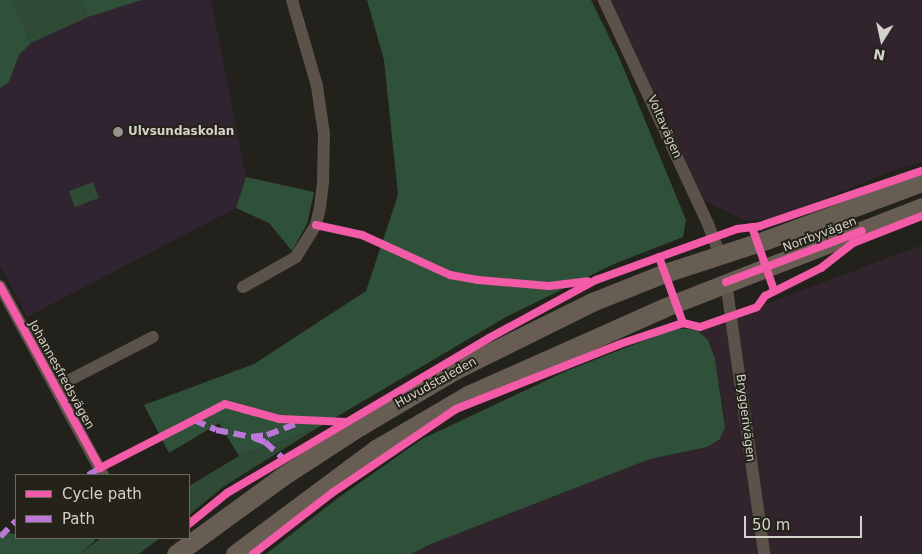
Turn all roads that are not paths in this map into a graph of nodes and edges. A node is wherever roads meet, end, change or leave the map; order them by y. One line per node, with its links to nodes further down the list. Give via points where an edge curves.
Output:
1 (292, 0): 8 (street, via 317,86 324,134 320,207 316,225 296,257)
2 (604, 0): 5 (street, Voltavägen)
3 (922, 182): 5 (main road, Norrbyvägen)
4 (922, 207): 6 (main road, Norrbyvägen)
5 (720, 256): 6 (main road); 12 (main road, Huvudstaleden, via 665,273 592,302 455,370 306,461)
6 (726, 282): 13 (main road, Huvudstaleden, via 468,395 376,449); 14 (street, Bryggerivägen)
7 (0, 286): 10 (street, Johannesfredsvägen)
8 (243, 287)
9 (153, 337): 10 (street, Johannesfredsvägen)
10 (56, 387): 11 (street, Johannesfredsvägen)
11 (102, 474)
12 (176, 554)
13 (235, 554)
14 (764, 554)

